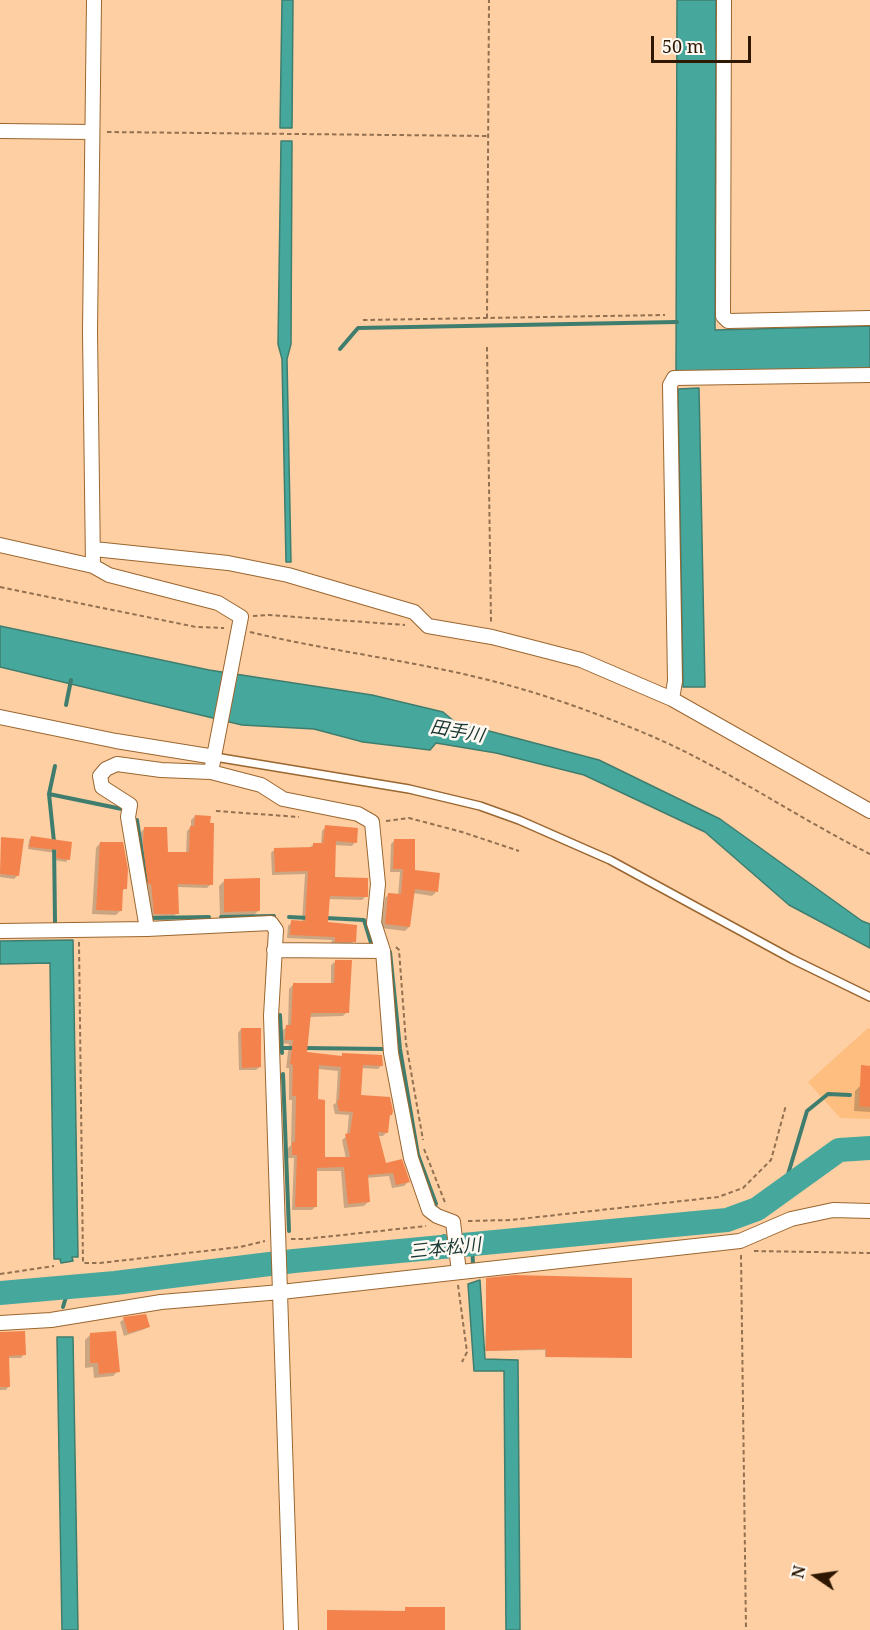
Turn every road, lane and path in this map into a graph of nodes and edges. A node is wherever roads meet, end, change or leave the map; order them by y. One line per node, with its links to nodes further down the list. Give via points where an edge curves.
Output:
1 (94, 0): 5 (street)
2 (489, 0): 6 (path)
3 (724, 0): 9 (street, via 723,316 728,321)
4 (0, 131): 5 (street)
5 (92, 132): 6 (path); 14 (street)
6 (488, 136): 8 (path)
7 (665, 315): 8 (path)
8 (487, 318): 10 (path)
9 (870, 318)
10 (363, 320)
11 (487, 347): 19 (path)
12 (870, 375): 20 (street, via 674,378 670,385 675,681)
13 (0, 546): 15 (street)
14 (94, 549): 15 (street); 19 (street, via 228,563 288,575 414,612 428,626)
15 (93, 566): 18 (street, via 109,575 218,603)
16 (0, 587): 18 (path, via 196,627)
17 (405, 625): 18 (path, via 269,615)
18 (239, 629): 22 (street); 25 (path, via 500,683 639,730 706,762)
19 (492, 637): 20 (street, via 580,660)
20 (672, 699): 24 (street)
21 (0, 717): 22 (street, via 116,741)
22 (215, 752): 23 (street); 31 (lane, via 409,789 519,820 610,860)
23 (212, 772): 26 (street, via 117,764 100,776 102,787 130,806 128,817); 30 (street, via 261,785 283,798 358,814 372,822 378,884 374,923)
24 (870, 811)
25 (870, 854)
26 (147, 929): 27 (street); 29 (street, via 271,923 276,930)
27 (79, 930): 28 (street); 36 (path, via 83,1263)
28 (0, 932)
29 (274, 950): 30 (street); 36 (street, via 271,1016)
30 (383, 951): 34 (street, via 391,1053 411,1158 429,1210); 35 (path, via 394,944 399,950 406,1043 424,1148)
31 (870, 997)
32 (786, 1105): 35 (path, via 771,1160 743,1188 718,1197 511,1220)
33 (870, 1211): 37 (street, via 833,1210 791,1219)
34 (437, 1216): 35 (street); 36 (path, via 424,1227)
35 (453, 1222): 40 (street)
36 (279, 1240): 42 (street)
37 (741, 1245): 38 (path, via 755,1251); 40 (street); 46 (path)
38 (870, 1253)
39 (54, 1266): 41 (path)
40 (459, 1272): 42 (street); 44 (path, via 467,1352)
41 (0, 1274)
42 (281, 1290): 43 (street); 45 (street)
43 (0, 1323)
44 (462, 1362)
45 (291, 1630)
46 (746, 1630)

